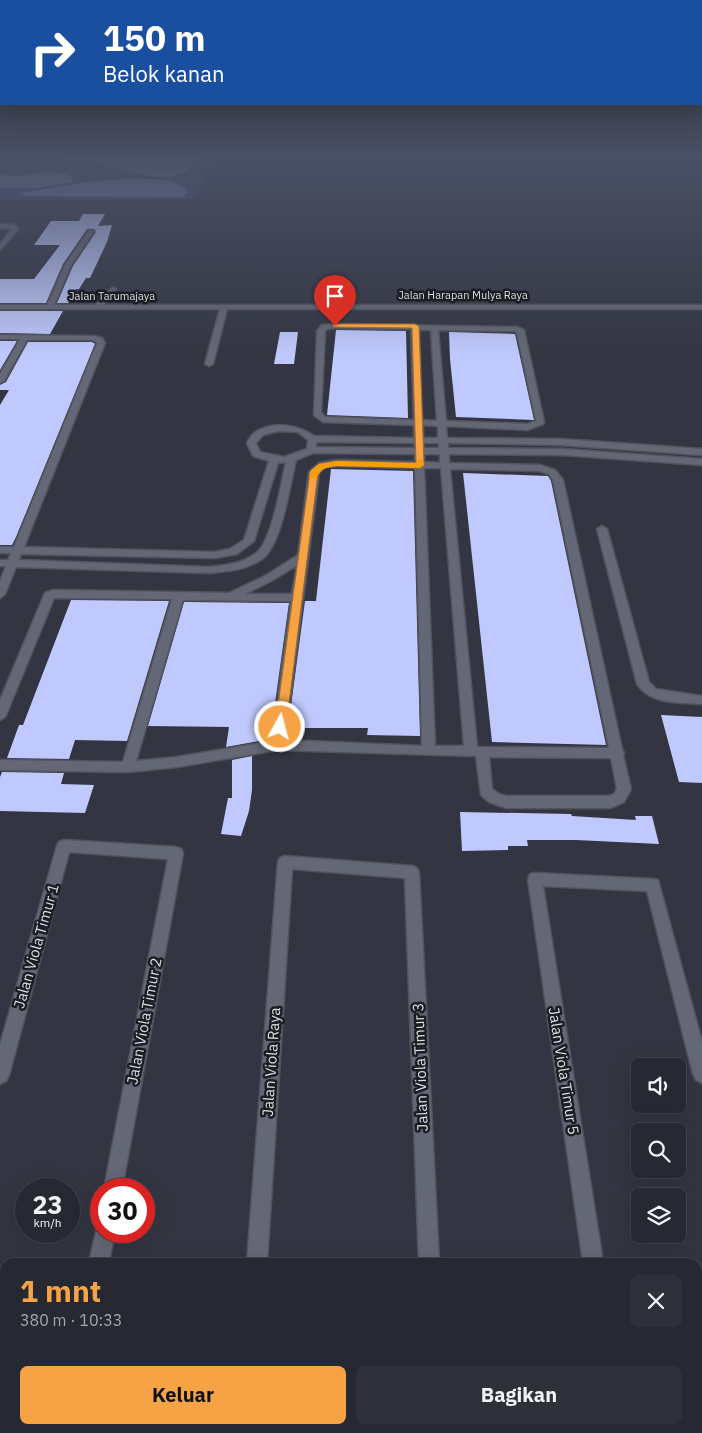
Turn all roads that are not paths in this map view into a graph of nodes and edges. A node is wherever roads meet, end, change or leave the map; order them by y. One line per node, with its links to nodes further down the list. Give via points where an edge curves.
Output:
1 (0, 226): 3 (street, via 13,226 15,229)
2 (91, 231): 5 (street, via 68,265)
3 (0, 248)
4 (112, 289): 6 (street)
5 (51, 304): 6 (street, Jalan Tarumajaya); 9 (street, Jalan Tarumajaya)
6 (99, 305): 7 (street, Jalan Tarumajaya)
7 (224, 307): 8 (street, Jalan Harapan Mulya Raya); 14 (street)
8 (702, 307)
9 (0, 308)
10 (415, 326): 11 (street); 16 (street); 16 (street, via 325,327 320,331 317,413 323,419)
11 (434, 327): 17 (street); 17 (street, via 509,328 521,332 540,422 526,427)
12 (0, 337): 13 (street)
13 (25, 337): 15 (street); 32 (street, via 94,338 101,343)
14 (209, 364)
15 (0, 381)
16 (419, 424): 17 (street); 20 (street)
17 (442, 425): 19 (street)
18 (312, 438): 20 (street); 22 (street); 26 (street, via 300,430 279,428 260,433 251,443 256,454)
19 (443, 440): 20 (street); 21 (street); 23 (street)
20 (419, 444): 22 (street); 23 (street); 28 (street)
21 (562, 447): 23 (street); 24 (street); 27 (street)
22 (311, 450): 25 (street)
23 (443, 450): 29 (street)
24 (702, 452)
25 (291, 460): 26 (street); 35 (street, via 272,540 260,556 237,567 210,570)
26 (274, 461): 32 (street, via 249,541 233,552 214,555)
27 (702, 462)
28 (420, 465): 29 (street); 33 (street, via 322,465 314,472); 43 (street)
29 (444, 466): 44 (street); 45 (street, via 540,468 552,472 558,480)
30 (602, 529): 40 (street, via 643,684 652,693)
31 (0, 550): 32 (street)
32 (18, 550): 35 (street)
33 (303, 556): 38 (street, via 269,578); 39 (street)
34 (0, 563): 35 (street)
35 (14, 564): 36 (street)
36 (0, 594)
37 (179, 595): 38 (street); 41 (street, via 58,593 49,596); 47 (street)
38 (231, 596): 39 (street)
39 (297, 598): 42 (street)
40 (702, 700)
41 (0, 715)
42 (278, 745): 43 (street); 47 (street)
43 (429, 751): 44 (street)
44 (476, 751): 45 (street); 45 (street, via 486,791 494,798 516,802 610,802 619,798 624,789)
45 (618, 753)
46 (0, 764): 47 (street)
47 (128, 767)
48 (64, 846): 50 (street, Jalan Viola Timur 1); 52 (street, Jalan Viola Timur 2, via 176,853)
49 (412, 872): 55 (street, Jalan Viola Raya, via 285,862); 56 (street, Jalan Viola Timur 3)
50 (0, 1074)
51 (702, 1074): 57 (street, Jalan Viola Timur 5, via 653,885 536,879)
52 (115, 1178)
53 (103, 1243): 54 (street)
54 (100, 1258)
55 (257, 1258)
56 (429, 1258)
57 (592, 1258)

